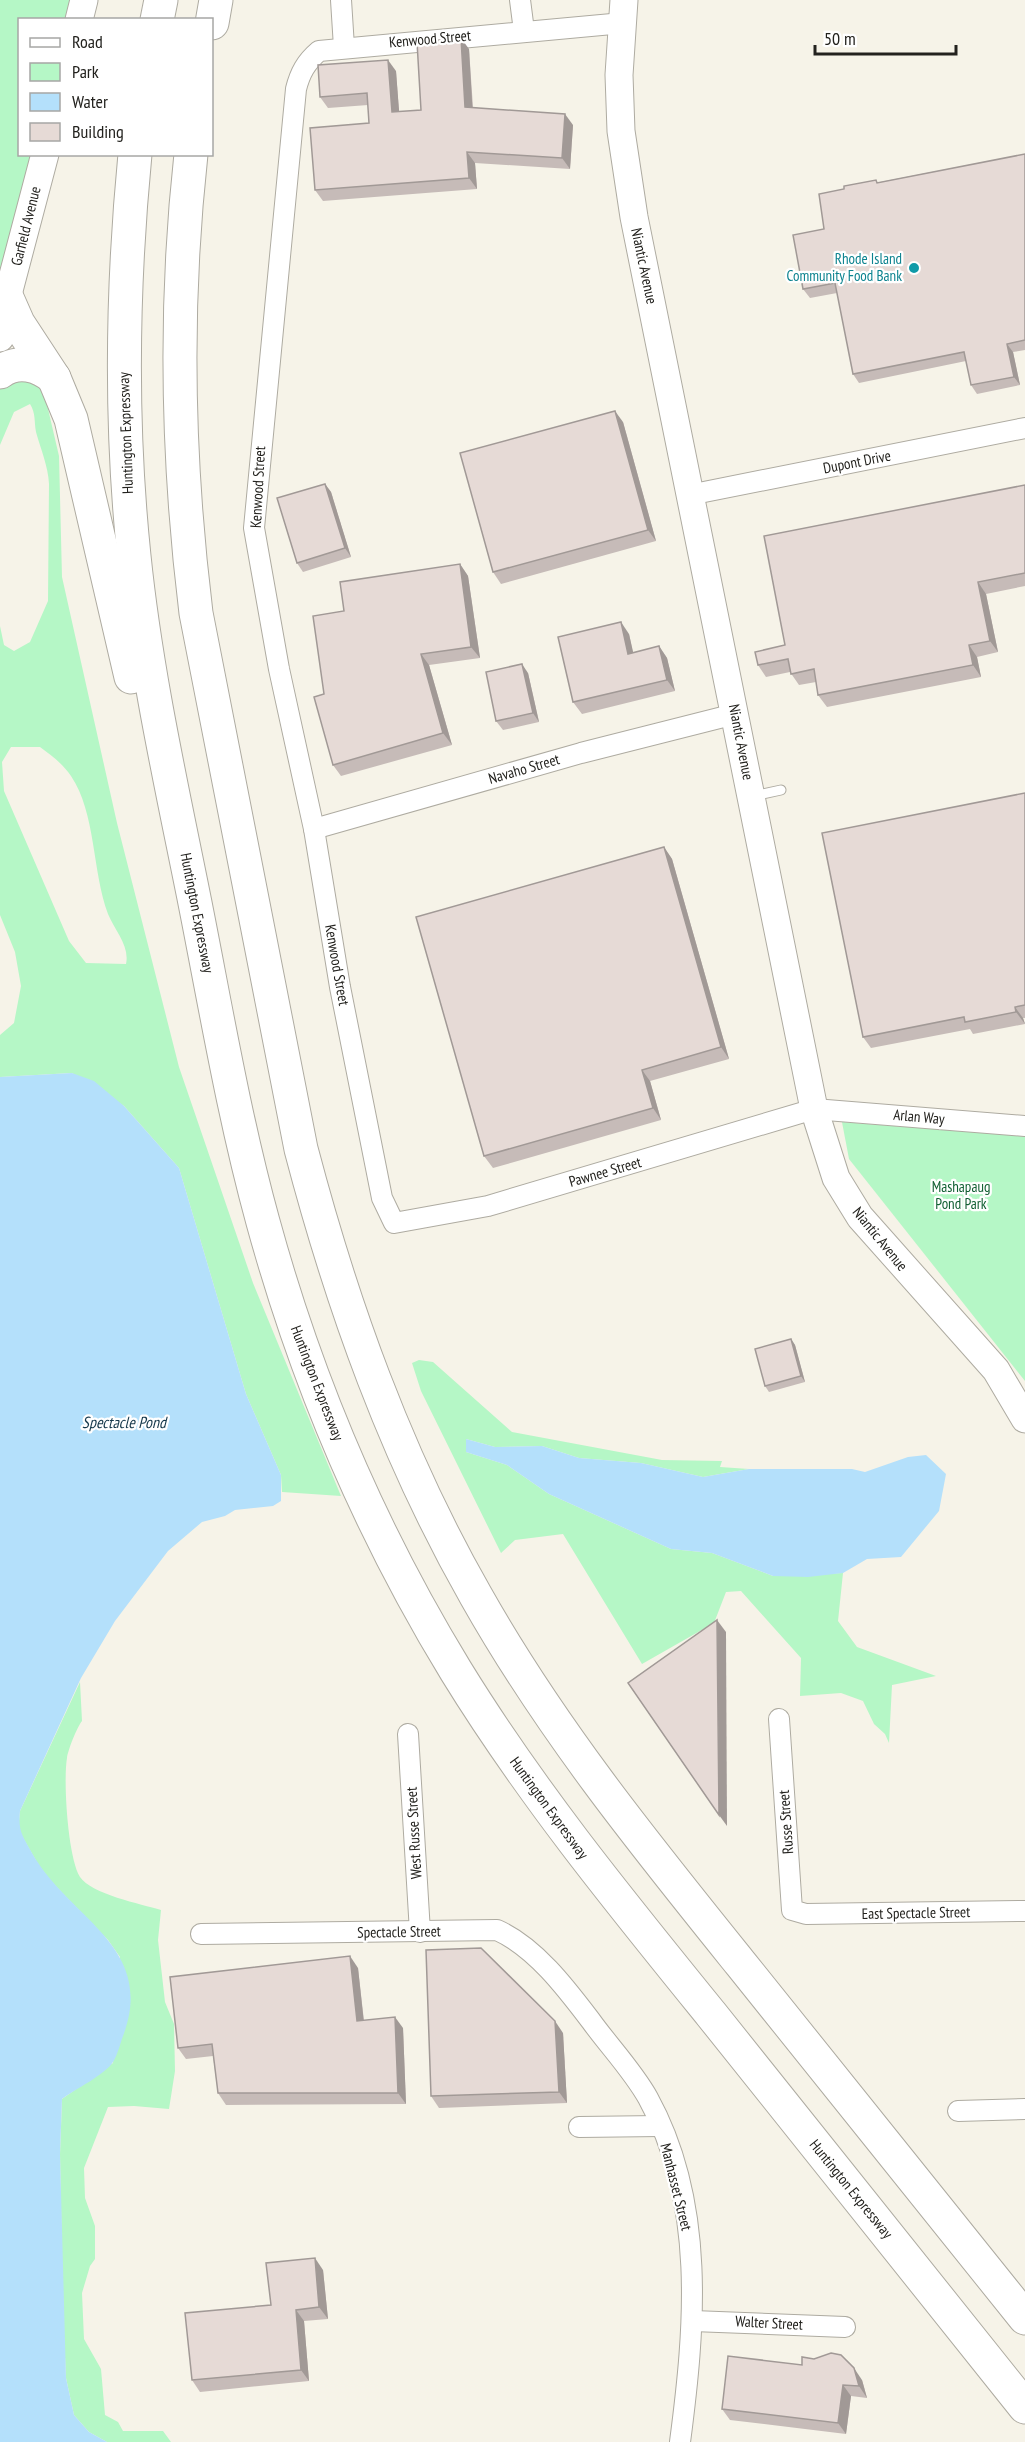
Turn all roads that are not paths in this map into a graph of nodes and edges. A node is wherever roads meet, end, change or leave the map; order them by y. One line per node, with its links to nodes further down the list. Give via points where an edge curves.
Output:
1 (84, 0): 7 (street)
2 (161, 0): 8 (highway)
3 (216, 0): 9 (highway)
4 (341, 0): 11 (street)
5 (520, 0): 10 (street)
6 (623, 12): 10 (street, Kenwood Street); 20 (street, Niantic Avenue, via 621,130 634,217)
7 (80, 18)
8 (157, 18)
9 (213, 18)
10 (524, 31): 11 (street, Kenwood Street)
11 (344, 47): 24 (street, Kenwood Street, via 319,51 299,75 296,89 254,508 267,603)
12 (44, 156): 15 (street, Garfield Avenue)
13 (135, 156): 25 (highway, Huntington Expressway, via 125,292 129,498 143,628)
14 (191, 156): 41 (highway, via 180,270 178,408 196,613 301,1149 361,1346 408,1462 443,1535 547,1711 635,1831)
15 (4, 304): 16 (street, Garfield Avenue); 18 (highway)
16 (0, 338)
17 (0, 372): 18 (highway, via 12,366 29,365)
18 (54, 378): 25 (highway, via 76,437 150,759)
19 (1025, 428): 20 (street, Dupont Drive)
20 (689, 495): 21 (street, Niantic Avenue)
21 (735, 714): 23 (street, Niantic Avenue); 24 (street, Navaho Street)
22 (781, 790): 23 (lane)
23 (752, 796): 26 (street, Niantic Avenue)
24 (314, 829): 28 (street, Kenwood Street, via 340,987 382,1198)
25 (198, 921): 44 (highway, Huntington Expressway, via 247,1158 284,1292 353,1473 419,1606 489,1724 570,1838)
26 (814, 1109): 27 (street, Arlan Way); 28 (street, Pawnee Street, via 488,1206); 29 (street, Niantic Avenue, via 836,1178 860,1217 996,1370)
27 (1025, 1126)
28 (394, 1223)
29 (1025, 1419)
30 (779, 1719): 33 (street, Russe Street, via 792,1910)
31 (408, 1734): 34 (street, West Russe Street)
32 (1025, 1911): 33 (street, East Spectacle Street)
33 (806, 1914)
34 (420, 1932): 35 (street, Spectacle Street); 36 (street, Spectacle Street, via 497,1930 524,1944)
35 (201, 1934)
36 (570, 1996): 39 (street, Manhasset Street, via 648,2097)
37 (1025, 2109): 38 (street)
38 (958, 2111)
39 (660, 2126): 40 (street); 42 (street, Manhasset Street, via 675,2166 687,2222)
40 (579, 2127)
41 (1025, 2318)
42 (693, 2321): 43 (street, Walter Street); 45 (street, Manhasset Street)
43 (845, 2327)
44 (1025, 2407)
45 (680, 2442)

